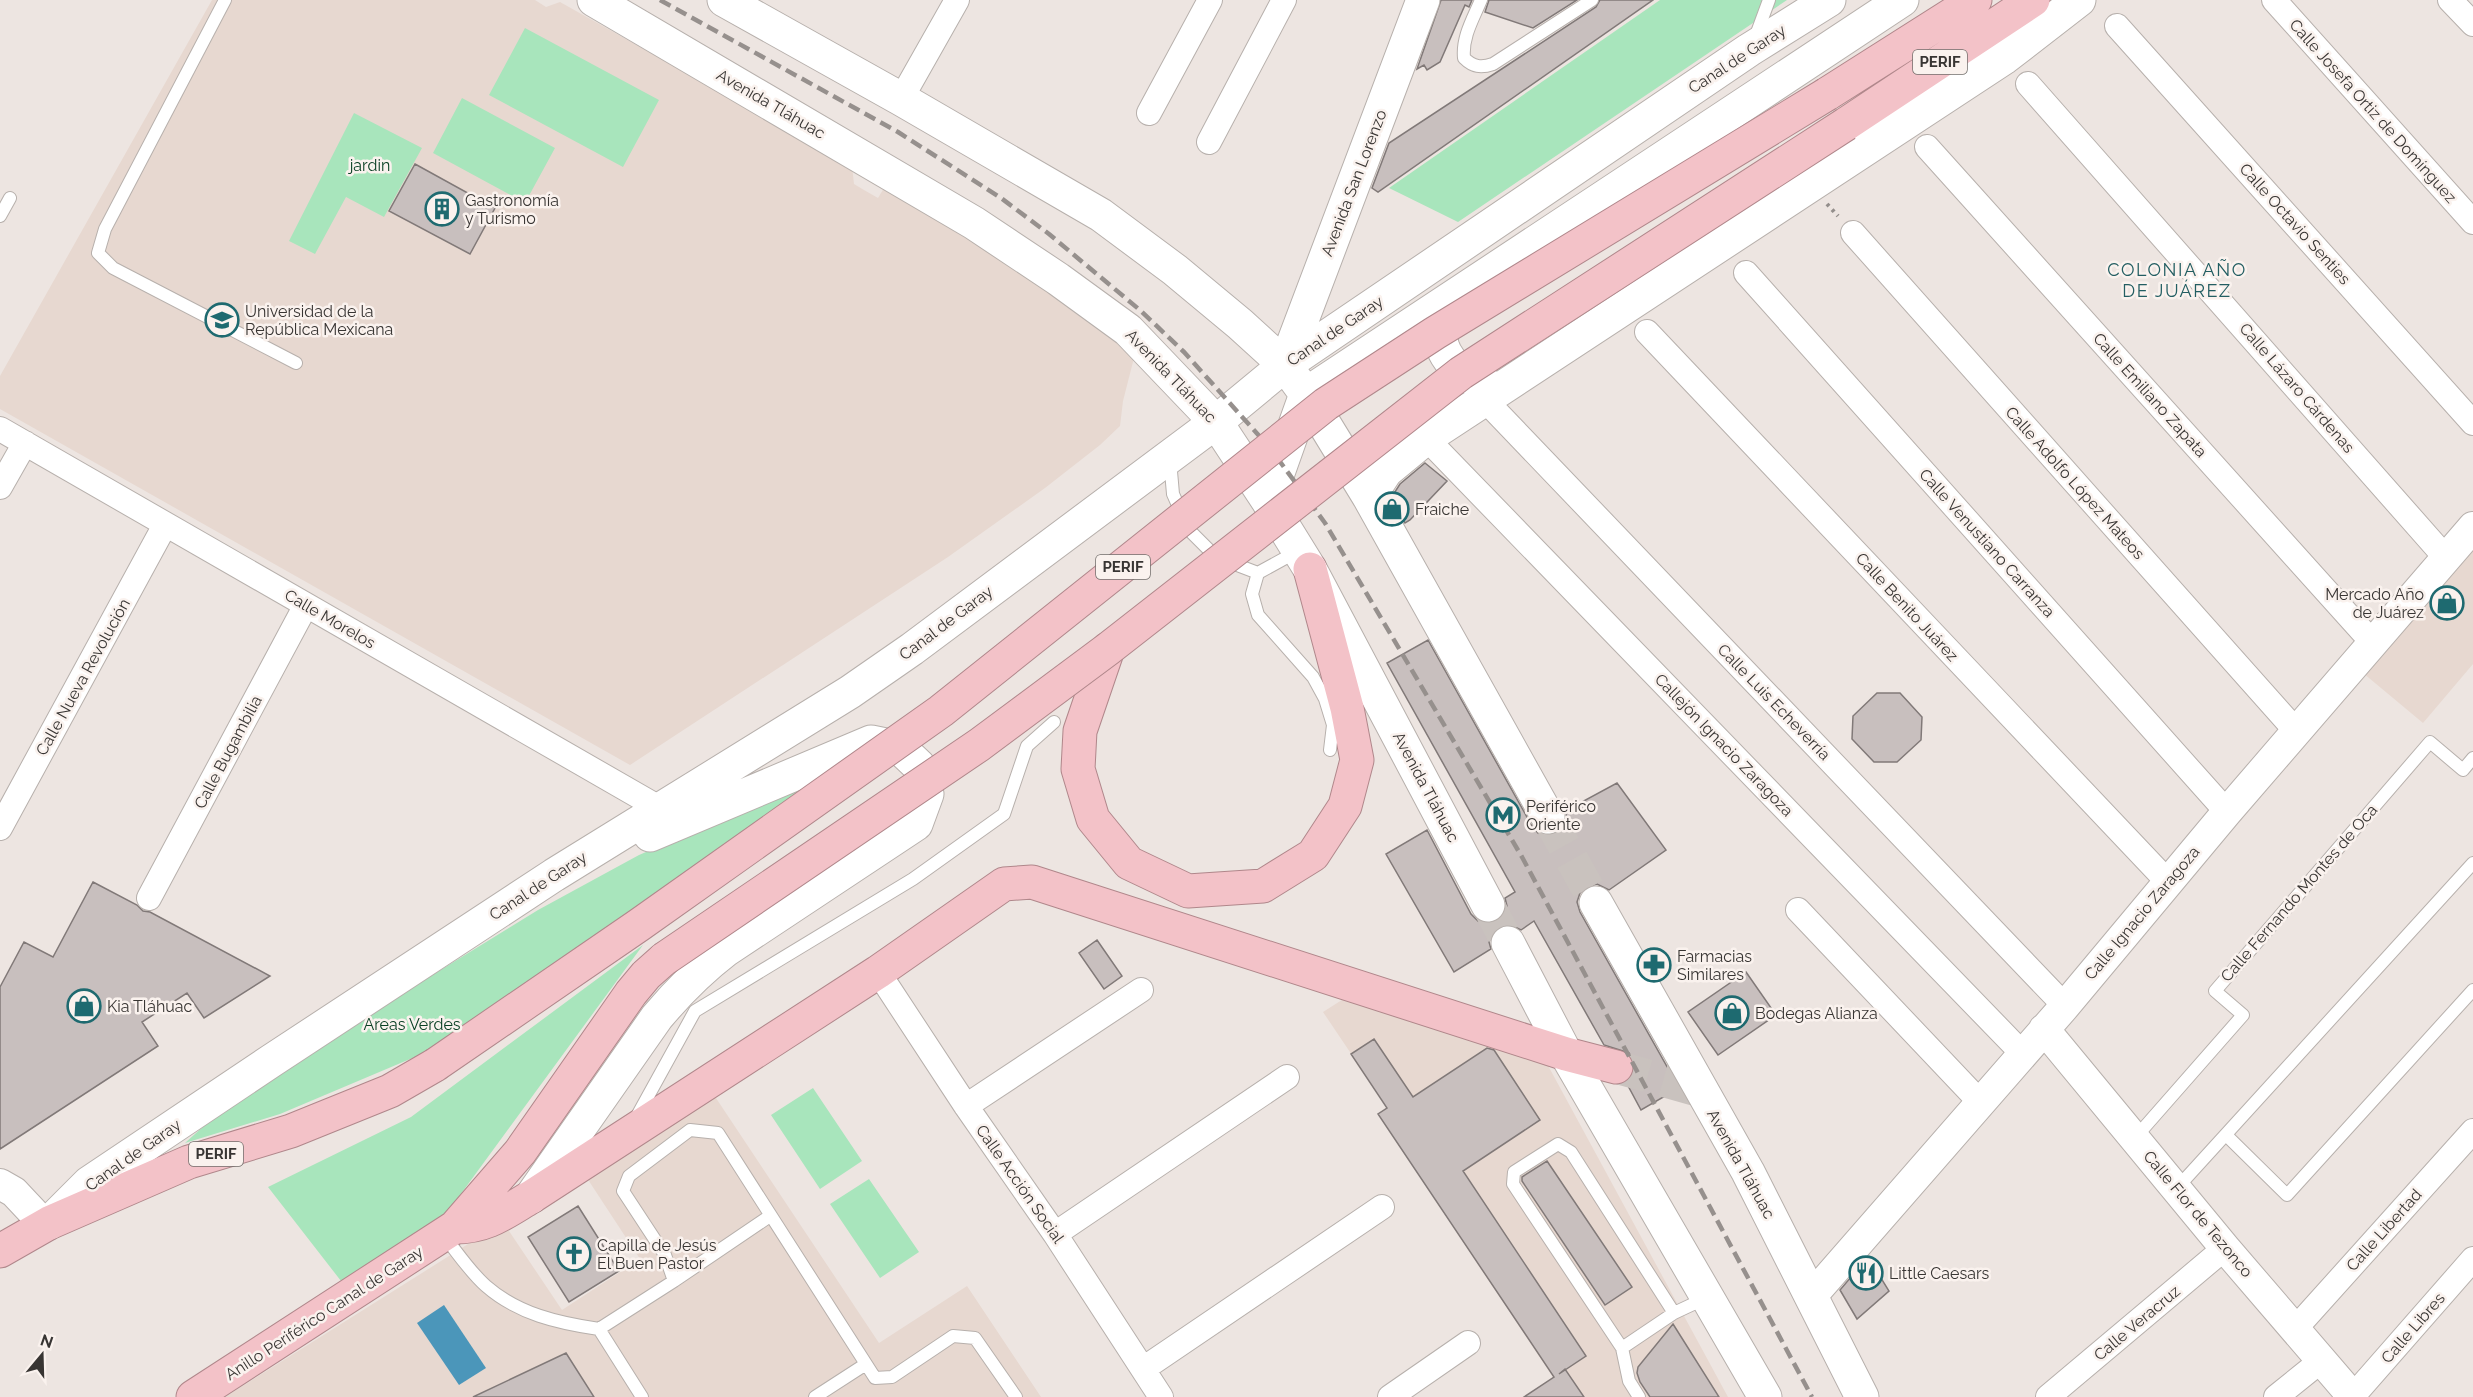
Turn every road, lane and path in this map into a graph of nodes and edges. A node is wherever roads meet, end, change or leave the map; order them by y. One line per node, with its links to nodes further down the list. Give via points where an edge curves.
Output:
1 (225, 0): 34 (lane, via 105,229 98,253 113,268)
2 (594, 0): 38 (main road, Avenida Tláhuac, via 974,223 1058,279 1128,330)
3 (724, 0): 22 (main road)
4 (957, 0): 22 (street)
5 (1210, 0): 23 (street)
6 (1284, 0): 24 (street)
7 (1423, 0): 35 (main road, Avenida San Lorenzo)
8 (1481, 0): 9 (lane, via 1463,49 1470,64 1483,67 1494,64)
9 (1592, 0)
10 (1769, 0): 20 (lane)
11 (1829, 0): 20 (main road, Canal de Garay)
12 (1902, 0): 32 (main road)
13 (1975, 0): 91 (highway, PERIF, bridge, via 1326,404 941,711 435,1065 390,1091 291,1131 189,1162)
14 (2033, 0): 54 (highway, PERIF, bridge, via 1461,373)
15 (2079, 0): 26 (main road, via 2004,58)
16 (2274, 0): 29 (street, Calle Josefa Ortiz de Domínguez)
17 (2450, 0): 18 (street)
18 (2473, 24)
19 (2117, 26): 39 (street, Calle Octavio Senties)
20 (1749, 50): 35 (main road, Canal de Garay)
21 (2028, 84): 49 (street, Calle Lázaro Cárdenas)
22 (901, 99): 35 (main road, via 1101,215 1175,270)
23 (1149, 113)
24 (1209, 142)
25 (1927, 147): 53 (street, Calle Emiliano Zapata)
26 (1811, 185): 30 (path); 36 (main road)
27 (10, 198): 28 (lane)
28 (0, 216)
29 (2473, 222)
30 (1853, 233): 56 (street, Calle Adolfo López Mateos)
31 (1746, 273): 60 (street, Calle Venustiano Carranza)
32 (1453, 297): 36 (main road, via 1441,337 1450,358 1455,366); 37 (main road)
33 (1647, 332): 65 (street, Calle Benito Juárez)
34 (296, 363)
35 (1285, 365): 37 (main road); 38 (main road, Canal de Garay)
36 (1494, 392): 41 (main road); 74 (street, Calle Luis Echeverría)
37 (1306, 394): 45 (main road); 46 (main road)
38 (1216, 422): 43 (main road, Canal de Garay); 46 (main road, Avenida Tláhuac)
39 (2473, 423)
40 (0, 429): 42 (street, Calle Morelos)
41 (1426, 438): 45 (main road, via 1386,471); 76 (street, Callejón Ignacio Zaragoza)
42 (25, 443): 44 (street); 47 (street, Calle Morelos)
43 (1169, 456): 51 (lane, via 1173,494 1189,530 1216,557); 59 (main road, Canal de Garay, via 912,649)
44 (0, 487)
45 (1369, 497): 61 (main road)
46 (1269, 501): 50 (main road, Avenida Tláhuac)
47 (165, 525): 52 (street, Calle Morelos); 62 (street, Calle Nueva Revolución)
48 (2473, 527): 49 (street, Calle Ignacio Zaragoza)
49 (2446, 558): 53 (street, Calle Ignacio Zaragoza)
50 (1304, 560): 51 (lane); 54 (highway, via 1347,708 1357,760 1345,806 1313,855 1263,886 1188,891 1129,863 1093,819 1078,769 1080,731); 68 (main road, Avenida Tláhuac)
51 (1258, 573): 57 (lane, via 1252,594 1258,615 1313,677 1325,699 1333,725)
52 (306, 605): 59 (street, Calle Morelos); 66 (street, Calle Bugambilia)
53 (2373, 643): 56 (street, Calle Ignacio Zaragoza)
54 (1108, 649): 92 (highway, PERIF, bridge, via 979,745 664,959 632,993 520,1152)
55 (1054, 722): 83 (lane, via 1027,746 1004,814 913,879 695,1011)
56 (2297, 732): 60 (street, Calle Ignacio Zaragoza)
57 (1330, 750)
58 (2473, 758): 85 (lane, Calle Fernando Montes de Oca, via 2463,770 2430,742 2215,991 2243,1015)
59 (661, 809): 64 (main road, Canal de Garay)
60 (2227, 812): 65 (street, Calle Ignacio Zaragoza)
61 (1548, 817)
62 (0, 828)
63 (2472, 868): 84 (lane)
64 (554, 875): 88 (main road, via 871,742 900,748 919,766 927,794 916,824 726,950 679,991); 91 (main road, Canal de Garay, via 89,1183)
65 (2168, 882): 74 (street, Calle Ignacio Zaragoza)
66 (149, 898)
67 (1596, 903): 99 (main road, Avenida Tláhuac, via 1748,1172)
68 (1488, 905)
69 (1798, 910): 80 (street)
70 (1508, 943): 77 (main road)
71 (878, 972): 77 (highway, via 1004,884 1032,882); 81 (street, Calle Acción Social); 83 (highway)
72 (1141, 990): 81 (street)
73 (2473, 990): 84 (lane, via 2287,1194)
74 (2065, 1006): 75 (street, Calle Ignacio Zaragoza)
75 (2044, 1029): 76 (street, Calle Ignacio Zaragoza); 85 (street, Calle Flor de Tezonco)
76 (2022, 1053): 80 (street, Calle Ignacio Zaragoza)
77 (1566, 1054): 78 (highway); 98 (main road)
78 (1616, 1067)
79 (1287, 1077): 93 (street)
80 (1980, 1103): 99 (street, Calle Ignacio Zaragoza)
81 (966, 1106): 93 (street, Calle Acción Social)
82 (2473, 1131): 102 (street, Calle Libertad)
83 (627, 1135): 88 (highway)
84 (2226, 1135): 87 (lane)
85 (2135, 1138): 87 (street, Calle Flor de Tezonco)
86 (0, 1184): 91 (street)
87 (2177, 1188): 94 (street, Calle Flor de Tezonco)
88 (531, 1197): 92 (highway, via 489,1222)
89 (1382, 1207): 107 (street)
90 (770, 1216): 97 (lane); 97 (lane, via 718,1133 690,1130 629,1176 623,1191 665,1255); 106 (lane)
91 (47, 1224): 95 (highway, PERIF)
92 (449, 1232): 101 (lane, via 486,1286 521,1309 555,1322); 108 (highway, Anillo Periférico Canal de Garay / PERIF)
93 (1055, 1234): 107 (street, Calle Acción Social)
94 (2225, 1248): 102 (street, Calle Flor de Tezonco); 117 (street, Calle Veracruz)
95 (0, 1251)
96 (2473, 1259): 119 (street, Calle Libres)
97 (674, 1281): 101 (lane)
98 (1707, 1297): 100 (lane); 115 (main road)
99 (1811, 1297): 116 (main road, Avenida Tláhuac)
100 (1674, 1313): 104 (lane); 104 (lane, via 1571,1152 1558,1144 1514,1172 1513,1184)
101 (599, 1329): 109 (lane)
102 (2295, 1329): 105 (street, Calle Flor de Tezonco)
103 (1468, 1343): 113 (street)
104 (1622, 1348): 114 (lane, via 1629,1381)
105 (2322, 1360): 118 (street); 119 (street, Calle Flor de Tezonco)
106 (866, 1364): 110 (lane); 111 (lane, via 875,1378 892,1377 953,1336 975,1338)
107 (1143, 1369): 112 (street, Calle Acción Social)
108 (193, 1397)
109 (642, 1397)
110 (815, 1397)
111 (1016, 1397)
112 (1161, 1397)
113 (1390, 1397)
114 (1639, 1397)
115 (1765, 1397)
116 (1862, 1397)
117 (2048, 1397)
118 (2276, 1397)
119 (2353, 1397)

